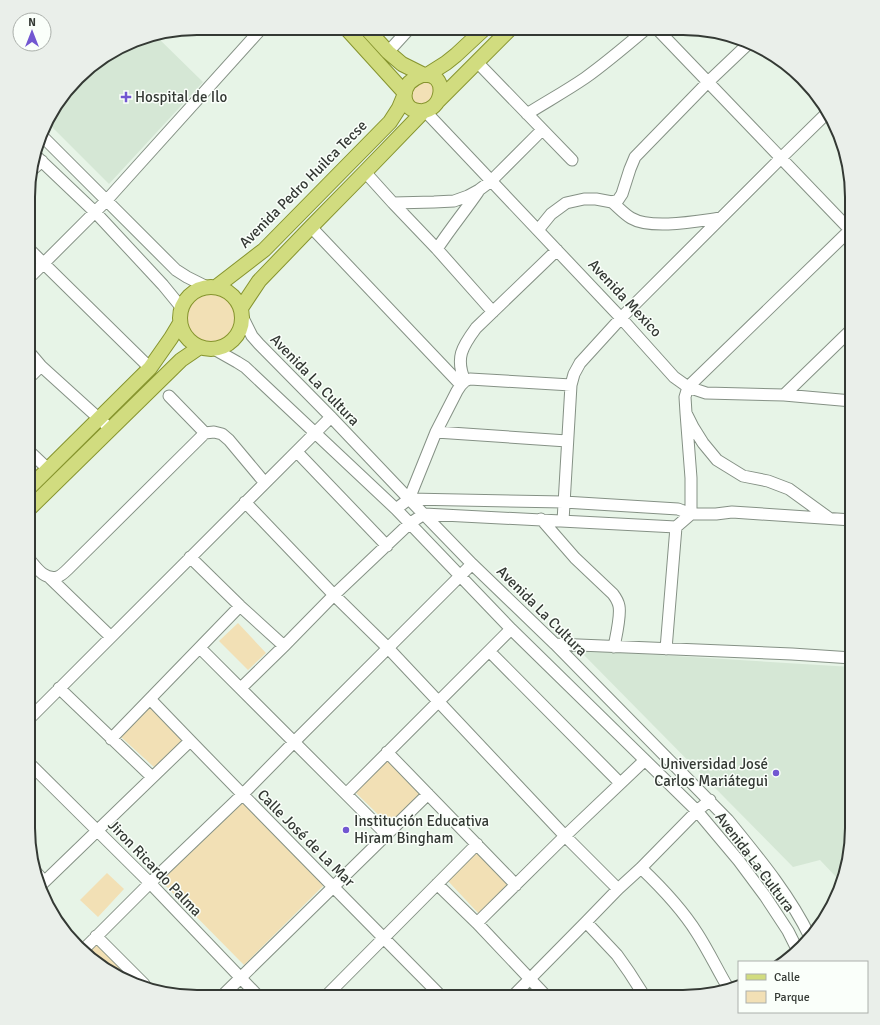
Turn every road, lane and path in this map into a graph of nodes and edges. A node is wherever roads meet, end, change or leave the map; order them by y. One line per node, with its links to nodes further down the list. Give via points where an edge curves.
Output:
1 (256, 35): 27 (street)
2 (352, 35): 14 (main road)
3 (372, 35): 10 (main road)
4 (404, 35): 10 (street)
5 (478, 35): 12 (main road, via 446,63)
6 (504, 35): 11 (main road)
7 (639, 35): 17 (street, via 585,77)
8 (663, 35): 13 (street)
9 (745, 47): 13 (street)
10 (388, 52): 12 (main road, via 402,64)
11 (476, 62): 15 (main road); 17 (street)
12 (426, 75): 14 (main road, via 410,82); 15 (main road, via 432,76 439,84 441,89)
13 (708, 82): 21 (street); 28 (street, via 635,157 622,194 618,200)
14 (404, 95): 16 (main road, via 408,106); 41 (main road, Avenida Pedro Huilca Tecse, via 390,122 303,211 264,250)
15 (438, 101): 16 (main road)
16 (425, 111): 24 (main road); 25 (street, Avenida Mexico)
17 (527, 114): 19 (street)
18 (823, 117): 21 (street)
19 (542, 130): 23 (street); 25 (street)
20 (46, 139): 27 (street)
21 (781, 158): 31 (street); 32 (street)
22 (40, 160): 30 (street)
23 (572, 160)
24 (365, 172): 29 (street); 33 (main road)
25 (491, 180): 26 (street); 34 (street, Avenida Mexico)
26 (479, 190): 29 (street, via 454,201); 36 (street)
27 (106, 201): 30 (street); 41 (street, via 176,270)
28 (612, 202): 31 (street, via 630,218 642,222 684,224); 34 (street, via 584,199 566,203 551,214)
29 (393, 203): 36 (street)
30 (96, 213): 39 (street); 42 (street)
31 (721, 218): 45 (street)
32 (845, 224)
33 (310, 227): 43 (main road, via 259,281); 54 (street)
34 (538, 230): 37 (street, Avenida Mexico)
35 (845, 236): 56 (street)
36 (437, 249): 44 (street)
37 (557, 250): 44 (street); 45 (street, Avenida Mexico)
38 (35, 255): 39 (street)
39 (43, 263): 40 (street); 52 (street)
40 (35, 272)
41 (212, 287): 42 (main road, via 191,293); 43 (main road, via 224,289 231,294)
42 (181, 307): 46 (main road)
43 (242, 312): 49 (main road, via 241,327 234,339); 61 (street, Avenida La Cultura, via 258,344)
44 (493, 312): 54 (street, via 476,328 461,354 459,364)
45 (621, 318): 55 (street, via 580,363); 56 (street, Avenida Mexico, via 674,377)
46 (180, 324): 48 (main road, via 186,338); 52 (main road)
47 (845, 335): 57 (street)
48 (200, 347): 49 (main road); 63 (main road, via 181,360)
49 (214, 349): 66 (street, Avenida La Cultura, via 245,367)
50 (35, 358): 51 (street)
51 (42, 366): 53 (street); 62 (street)
52 (150, 368): 62 (main road)
53 (35, 372)
54 (463, 383): 55 (street, via 470,379); 64 (street)
55 (570, 385): 67 (street)
56 (688, 387): 57 (street, Avenida Mexico, via 706,393); 60 (street, via 685,398)
57 (784, 395): 59 (street, Avenida Mexico)
58 (169, 396): 65 (street)
59 (845, 399)
60 (686, 413): 79 (street); 80 (street, via 703,443 717,460 743,476 789,489)
61 (331, 417): 66 (street); 73 (street, Avenida La Cultura)
62 (100, 418): 63 (street); 70 (main road)
63 (110, 429): 76 (main road)
64 (436, 432): 67 (street); 73 (street)
65 (205, 433): 72 (street, via 222,434); 91 (street, via 68,570 58,576)
66 (315, 434): 68 (street); 77 (street, Avenida La Cultura)
67 (567, 441): 75 (street)
68 (297, 452): 72 (street); 86 (street)
69 (35, 457): 70 (street)
70 (48, 469): 71 (main road)
71 (35, 482)
72 (265, 484): 74 (street)
73 (409, 499): 75 (street); 77 (street); 78 (street, Avenida La Cultura)
74 (245, 502): 87 (street); 92 (street)
75 (564, 502): 79 (street, via 678,509); 83 (street)
76 (35, 503)
77 (396, 509): 84 (street, Avenida La Cultura)
78 (424, 514): 81 (street); 84 (street); 88 (street, Avenida La Cultura)
79 (691, 514): 80 (street, via 732,512); 85 (street)
80 (829, 518): 82 (street)
81 (541, 519): 83 (street); 98 (street, via 575,558 617,599 619,612)
82 (845, 519)
83 (563, 521): 85 (street)
84 (409, 524): 86 (street); 90 (street, Avenida La Cultura)
85 (676, 527): 101 (street)
86 (387, 546): 92 (street)
87 (190, 557): 93 (street); 95 (street)
88 (472, 564): 90 (street); 96 (street, Avenida La Cultura)
89 (35, 566): 91 (street)
90 (460, 576): 94 (street, Avenida La Cultura); 100 (street)
91 (49, 577): 95 (street)
92 (334, 595): 97 (street); 100 (street)
93 (240, 606): 97 (street); 99 (street)
94 (511, 629): 102 (street); 113 (street, Avenida La Cultura)
95 (112, 637): 104 (street)
96 (555, 644): 98 (street); 120 (street, Avenida La Cultura)
97 (284, 646): 105 (street)
98 (614, 647): 101 (street)
99 (200, 648): 105 (street); 106 (street)
100 (388, 648): 107 (street); 111 (street)
101 (666, 649): 103 (street)
102 (488, 651): 107 (street); 116 (street)
103 (845, 658)
104 (59, 688): 108 (street); 109 (street)
105 (240, 688): 111 (street)
106 (150, 699): 109 (street); 110 (street, Calle José de La Mar)
107 (439, 702): 112 (street); 124 (street)
108 (35, 712)
109 (111, 738): 115 (street)
110 (190, 741): 115 (street); 119 (street, Calle José de La Mar)
111 (294, 742): 117 (street); 119 (street)
112 (387, 752): 117 (street); 118 (street)
113 (645, 760): 116 (street); 121 (street, Avenida La Cultura)
114 (35, 769): 122 (street, Jiron Ricardo Palma)
115 (152, 777): 122 (street)
116 (620, 783): 124 (street)
117 (346, 794): 123 (street)
118 (428, 794): 123 (street); 125 (street)
119 (242, 795): 128 (street); 131 (street, Calle José de La Mar)
120 (710, 800): 121 (street); 135 (street, Avenida La Cultura, via 752,848 795,908)
121 (697, 811): 126 (street); 138 (street, Avenida La Cultura, via 765,896)
122 (97, 830): 127 (street); 128 (street, Jiron Ricardo Palma)
123 (386, 834): 131 (street)
124 (565, 836): 130 (street); 132 (street)
125 (476, 844): 129 (street); 130 (street)
126 (641, 868): 132 (street); 143 (street, via 698,934)
127 (44, 881)
128 (150, 883): 136 (street); 141 (street, Jiron Ricardo Palma)
129 (437, 884): 134 (street); 137 (street)
130 (516, 885): 134 (street)
131 (332, 887): 137 (street, Calle José de La Mar); 141 (street)
132 (618, 889): 133 (street)
133 (586, 922): 142 (street); 150 (street, via 617,955)
134 (477, 923): 142 (street)
135 (807, 932)
136 (96, 936): 139 (street); 140 (street)
137 (383, 938): 146 (street); 147 (street, Calle José de La Mar)
138 (795, 945)
139 (86, 947)
140 (131, 976)
141 (240, 978): 144 (street); 145 (street, Jiron Ricardo Palma)
142 (530, 978): 148 (street); 149 (street)
143 (726, 984)
144 (228, 990)
145 (252, 990)
146 (335, 990)
147 (435, 990)
148 (519, 990)
149 (541, 990)
150 (641, 990)

